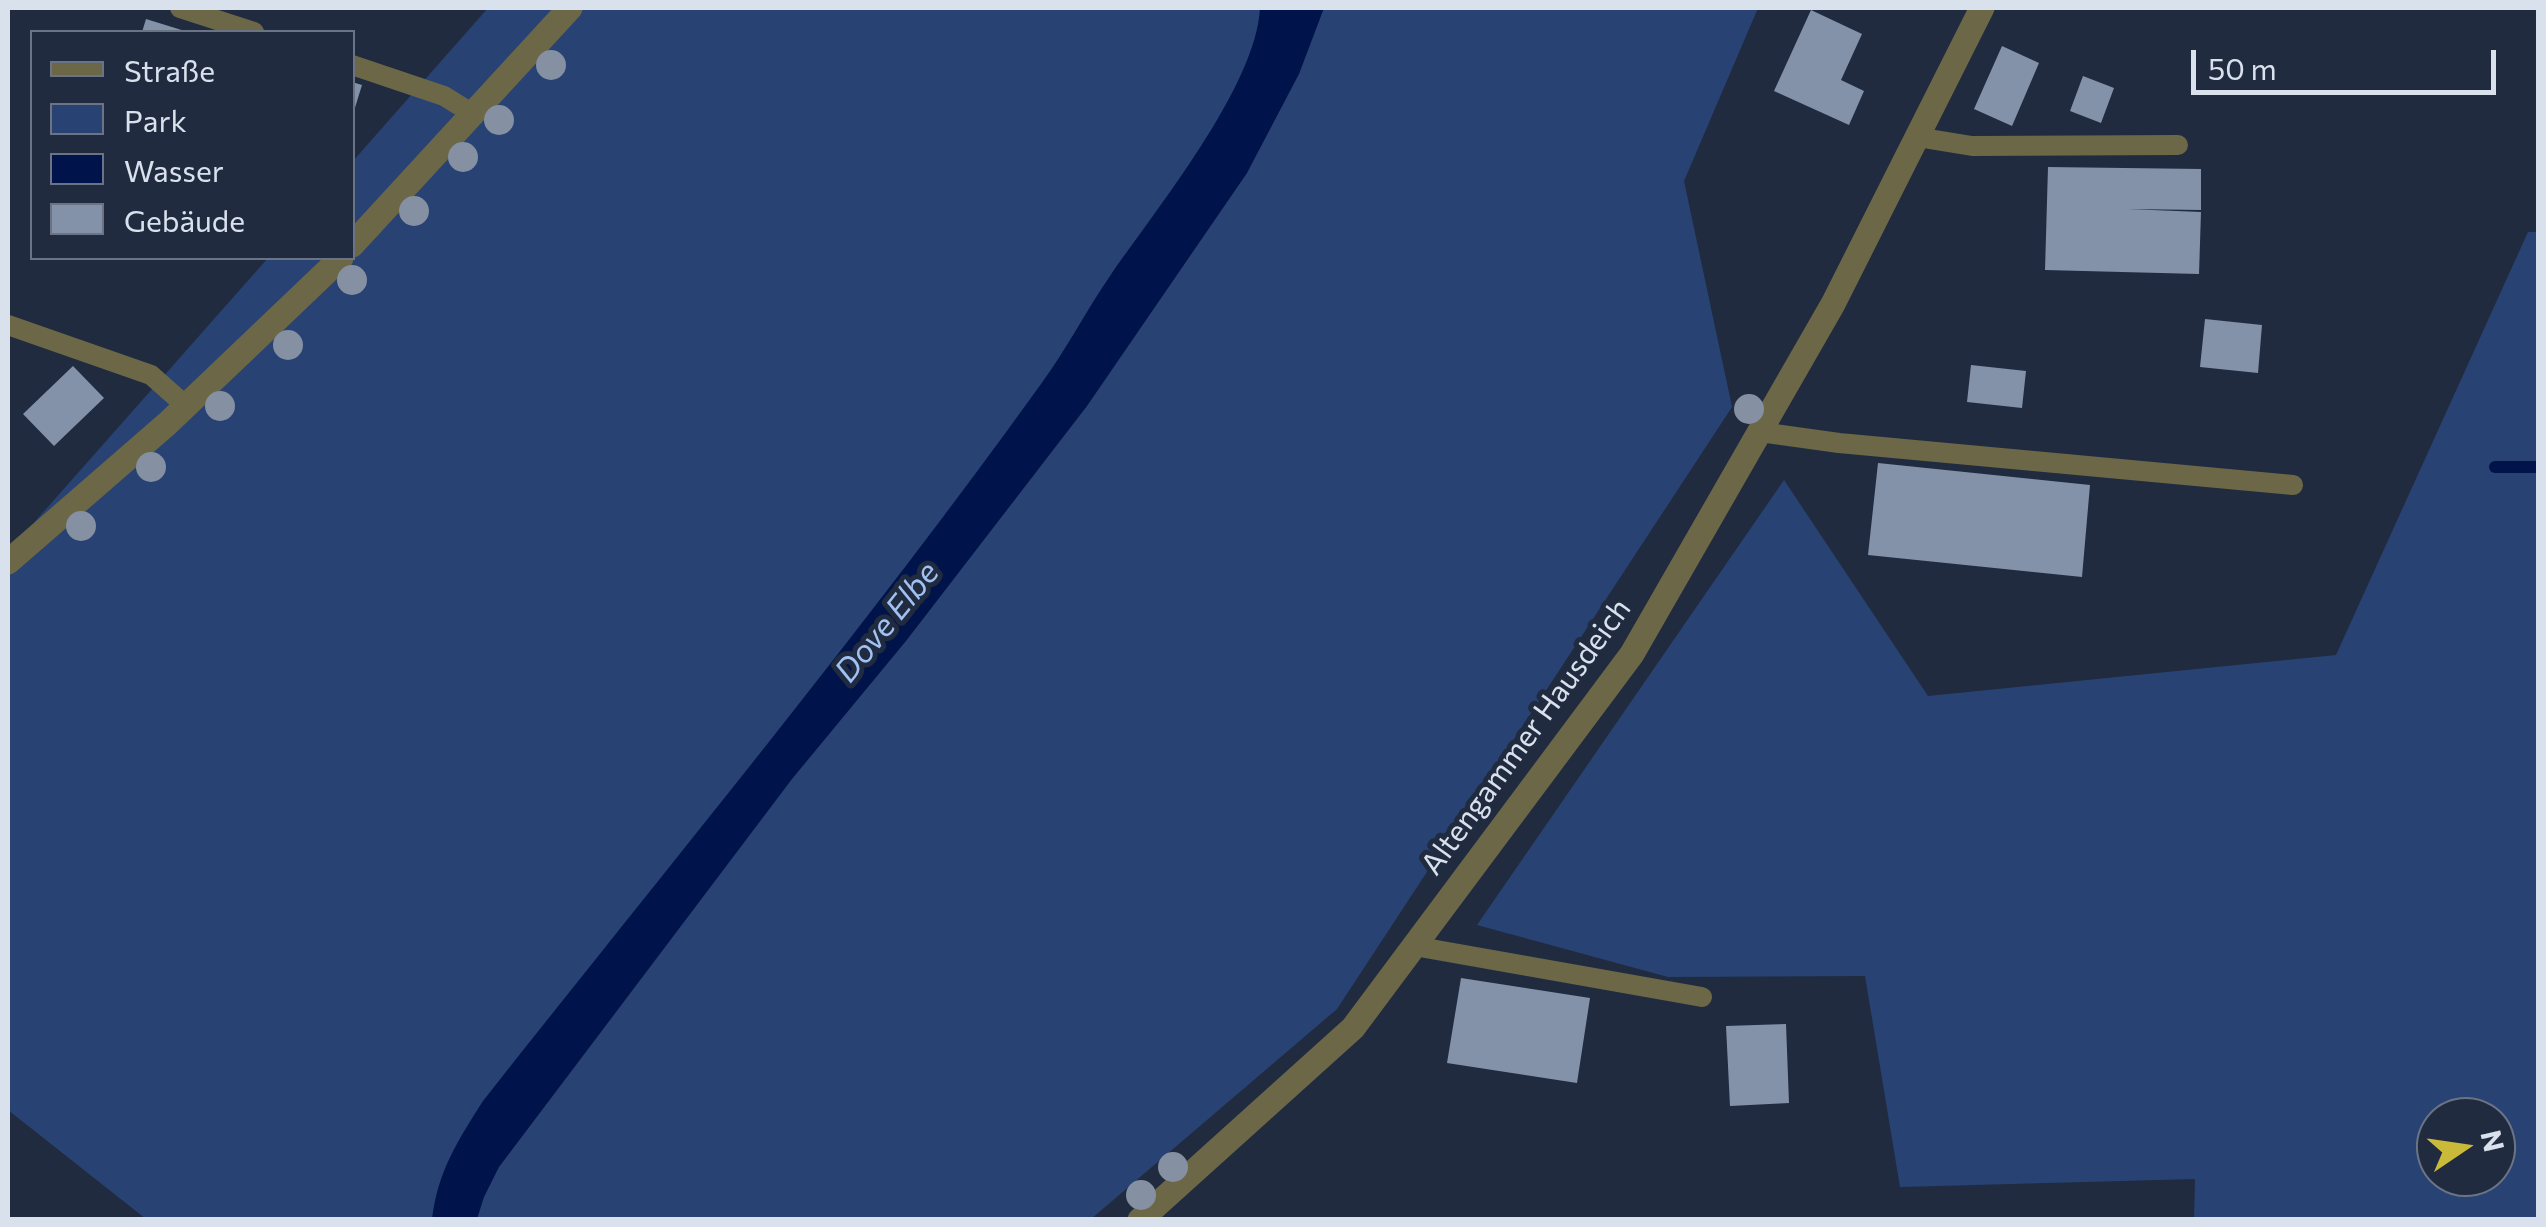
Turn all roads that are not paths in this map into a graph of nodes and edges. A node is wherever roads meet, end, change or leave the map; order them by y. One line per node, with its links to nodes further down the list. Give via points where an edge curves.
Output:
1 (180, 8): 4 (lane)
2 (570, 8): 6 (street)
3 (1982, 8): 7 (street, Altengammer Hausdeich)
4 (248, 30)
5 (355, 66): 6 (lane, via 444,96)
6 (472, 114): 9 (street)
7 (1917, 138): 8 (lane, via 1972,146); 13 (street, Altengammer Hausdeich)
8 (2178, 145)
9 (355, 242)
10 (339, 260): 12 (street)
11 (8, 325): 12 (lane, via 151,375)
12 (186, 406): 15 (street)
13 (1760, 432): 14 (lane); 16 (street, Altengammer Hausdeich, via 1632,654)
14 (2293, 485)
15 (8, 562)
16 (1414, 946): 17 (lane); 18 (street, Altengammer Hausdeich, via 1353,1028)
17 (1702, 998)
18 (1140, 1220)

